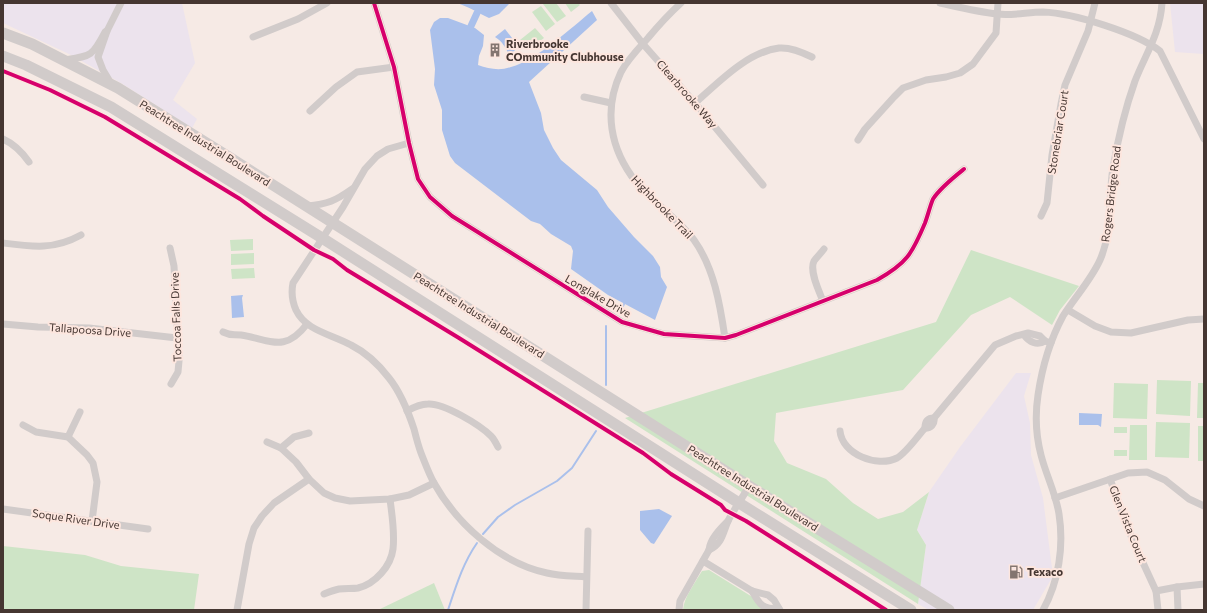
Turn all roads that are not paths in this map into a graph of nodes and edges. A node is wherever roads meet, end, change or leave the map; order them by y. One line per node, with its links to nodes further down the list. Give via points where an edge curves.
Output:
1 (120, 3): 12 (street)
2 (327, 3): 14 (street, via 298,19)
3 (374, 3): 20 (street, Longlake Drive)
4 (611, 3): 15 (street, Clearbrooke Way)
5 (681, 3): 15 (street, Highbrooke Trail)
6 (940, 3): 10 (street)
7 (998, 3): 10 (street)
8 (1095, 3): 11 (street, Stonebriar Court)
9 (1162, 3): 16 (street, Rogers Bridge Road, via 1159,25)
10 (998, 14): 11 (street, via 1043,12); 28 (street, via 996,33 973,64 960,73 903,88)
11 (1091, 21): 16 (street); 35 (street, Stonebriar Court, via 1060,104 1048,203)
12 (107, 31): 19 (street, via 96,49 88,55); 21 (street, via 98,57)
13 (3, 33): 19 (highway, Peachtree Industrial Boulevard)
14 (253, 37)
15 (643, 44): 23 (street, Highbrooke Trail, via 634,52 622,71); 24 (street, Clearbrooke Way)
16 (1152, 44): 27 (street, via 1160,52); 43 (street, Rogers Bridge Road, via 1135,81 1120,130 1113,169 1107,240 1100,260)
17 (3, 56): 38 (highway, Peachtree Industrial Boulevard, via 111,107)
18 (812, 57): 24 (street, via 801,51 780,48 755,55)
19 (63, 60): 21 (highway, Peachtree Industrial Boulevard)
20 (394, 67): 25 (street, via 357,72); 29 (street, Longlake Drive)
21 (112, 85): 34 (highway, Peachtree Industrial Boulevard)
22 (584, 97): 23 (street)
23 (611, 103): 51 (street, Highbrooke Trail, via 611,126 620,158 626,168 656,203 695,240 705,259 718,296)
24 (695, 103): 32 (street, Clearbrooke Way)
25 (310, 111)
26 (3, 139): 30 (street, via 14,145)
27 (1204, 139)
28 (858, 140)
29 (408, 142): 33 (street, via 377,156 365,169); 51 (street, Longlake Drive, via 418,179 430,197 452,216 597,307 622,322 664,334)
30 (30, 162)
31 (964, 169): 42 (street, Longlake Drive, via 934,199 914,248 902,264 877,280)
32 (763, 185)
33 (354, 188): 34 (street, via 325,204); 36 (street)
34 (307, 206): 36 (highway, Peachtree Industrial Boulevard)
35 (1041, 216)
36 (333, 223): 38 (street); 67 (highway, Peachtree Industrial Boulevard)
37 (81, 235): 39 (street, via 54,246)
38 (322, 238): 46 (street, via 293,283 296,310); 70 (highway, Peachtree Industrial Boulevard)
39 (3, 244)
40 (170, 248): 50 (street, Toccoa Falls Drive, via 174,266)
41 (824, 249): 42 (street, via 814,262 813,268)
42 (823, 301): 51 (street, Longlake Drive)
43 (1068, 310): 44 (street, via 1111,332 1131,333 1188,320); 53 (street, Rogers Bridge Road)
44 (1204, 319)
45 (3, 324): 50 (street, Tallapoosa Drive, via 89,328)
46 (307, 324): 47 (street, via 292,339 283,342 268,342); 55 (street, via 364,353 389,378 403,398)
47 (223, 332)
48 (1035, 334): 49 (street); 52 (street); 53 (street)
49 (1024, 335): 52 (street); 58 (street, via 994,345 934,418 927,420 925,428 898,458 873,461 854,452 841,438)
50 (177, 338): 54 (street, Toccoa Falls Drive, via 178,372)
51 (725, 338)
52 (1032, 342): 53 (street)
53 (1048, 342): 68 (street, Rogers Bridge Road, via 1037,396 1036,426 1041,455)
54 (172, 384)
55 (407, 411): 62 (street, via 418,405 443,406 483,430 492,437); 66 (street)
56 (80, 412): 60 (street)
57 (23, 425): 60 (street, via 36,432)
58 (840, 430)
59 (309, 433): 63 (street, via 294,437)
60 (68, 436): 73 (street, via 88,455 96,473 97,488)
61 (267, 442): 63 (street)
62 (498, 447)
63 (281, 448): 65 (street, via 296,462)
64 (1110, 479): 68 (street); 71 (street, via 1128,473 1147,472 1165,480 1189,500); 80 (street, Glen Vista Court, via 1133,541)
65 (309, 480): 69 (street, via 324,493 335,498 350,501); 83 (street, via 274,503 254,528)
66 (434, 483): 69 (street, via 409,495); 77 (street, via 464,523 482,540 508,557 547,573)
67 (750, 486): 70 (street); 88 (highway, Peachtree Industrial Boulevard)
68 (1055, 498): 89 (street, Rogers Bridge Road, via 1059,514 1061,553 1054,584)
69 (390, 499): 82 (street, via 393,550 388,564 371,582 358,588)
70 (740, 503): 76 (street, via 715,548 709,550); 87 (highway, Peachtree Industrial Boulevard)
71 (1204, 506)
72 (3, 509): 73 (street, Soque River Drive)
73 (92, 521): 74 (street, Soque River Drive)
74 (148, 529)
75 (588, 531): 77 (street)
76 (703, 561): 81 (street); 85 (street, via 680,601)
77 (586, 577): 84 (street)
78 (1204, 584): 79 (street)
79 (1177, 587): 80 (street); 91 (street)
80 (1156, 591): 90 (street, Glen Vista Court)
81 (752, 592): 86 (street, via 762,606); 86 (street, via 768,595)
82 (324, 594)
83 (237, 610)
84 (586, 610)
85 (679, 610)
86 (780, 610)
87 (911, 610)
88 (949, 610)
89 (1043, 610)
90 (1158, 610)
91 (1178, 610)

